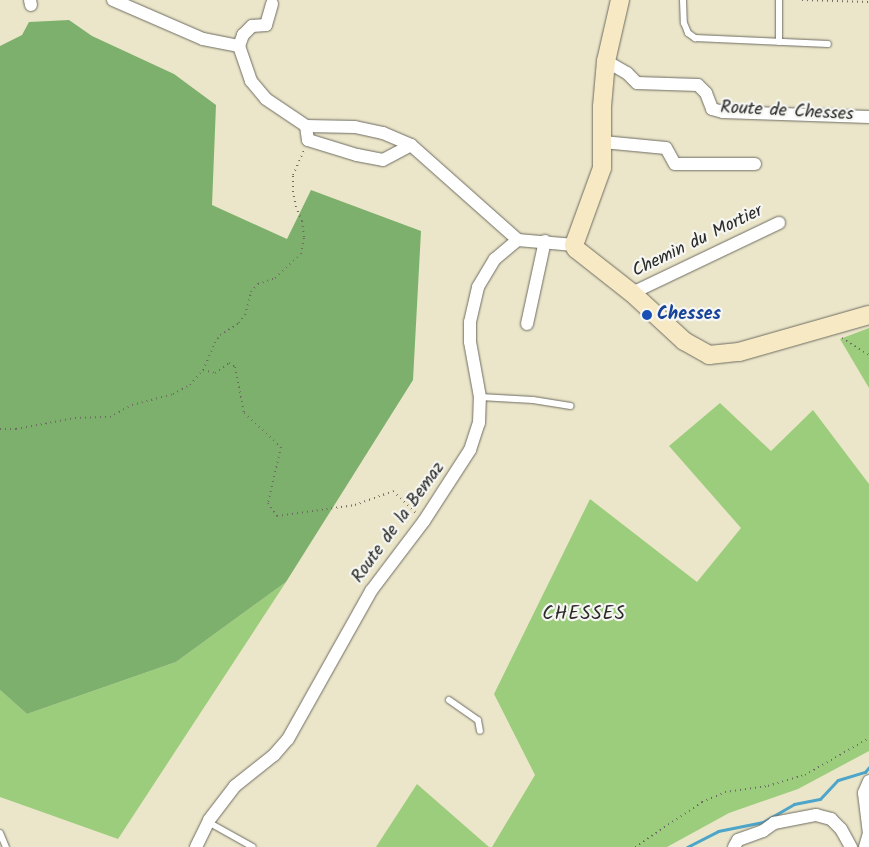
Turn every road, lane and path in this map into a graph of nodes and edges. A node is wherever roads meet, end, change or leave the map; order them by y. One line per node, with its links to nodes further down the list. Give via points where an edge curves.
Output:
1 (113, 0): 10 (street, via 203,39)
2 (620, 0): 11 (main road)
3 (682, 0): 8 (lane, via 684,23 688,33 695,38)
4 (779, 0): 8 (lane)
5 (802, 0): 6 (path)
6 (869, 2)
7 (272, 4): 10 (street, via 266,25 252,26 243,35)
8 (779, 42): 9 (lane)
9 (828, 44)
10 (239, 46): 13 (street, via 251,81 266,99)
11 (606, 61): 12 (street, Route de Chesses, via 627,72 637,83 698,85 706,93 712,109 723,112); 15 (main road)
12 (869, 116)
13 (306, 126): 14 (street); 16 (street, via 355,127 383,133)
14 (308, 140): 16 (street, via 357,156 383,160); 27 (path, via 294,175 293,192 304,237 301,254 276,278 258,284 251,292 245,315 214,343)
15 (603, 142): 17 (street, via 666,148 675,164); 21 (main road, via 602,168)
16 (411, 146): 19 (street)
17 (755, 164)
18 (780, 223): 22 (street, Chemin du Mortier)
19 (518, 240): 20 (street); 28 (street, Route de la Bemaz, via 495,259 478,286 470,322 470,342)
20 (545, 241): 21 (street); 24 (street)
21 (574, 245): 22 (main road, via 582,255)
22 (632, 293): 25 (main road, via 684,341 709,355 739,352)
23 (869, 315): 25 (main road)
24 (527, 324)
25 (824, 327): 26 (path)
26 (869, 355)
27 (204, 370): 30 (path, via 190,385 173,394 132,405 110,417 75,418); 31 (path, via 215,373 230,363 234,367 244,413 281,447 268,503 277,516 355,505 393,491)
28 (480, 397): 29 (lane); 31 (street, Route de la Bemaz, via 479,423 470,450)
29 (571, 406)
30 (0, 429)
31 (424, 521): 36 (street, Route de la Bemaz, via 371,591 288,739 274,755 234,786)
32 (449, 700): 33 (lane, via 478,720)
33 (480, 732)
34 (869, 738): 42 (path, via 805,775 768,786 726,792 702,802)
35 (869, 781): 37 (street, via 864,793)
36 (208, 822): 40 (street, Route de la Bemaz); 41 (lane)
37 (869, 832): 45 (street)
38 (0, 833): 39 (lane)
39 (6, 847)
40 (196, 847)
41 (253, 847)
42 (635, 847)
43 (734, 847): 44 (street, via 738,840 763,831 774,823 816,815 831,819)
44 (851, 847)
45 (865, 847)

